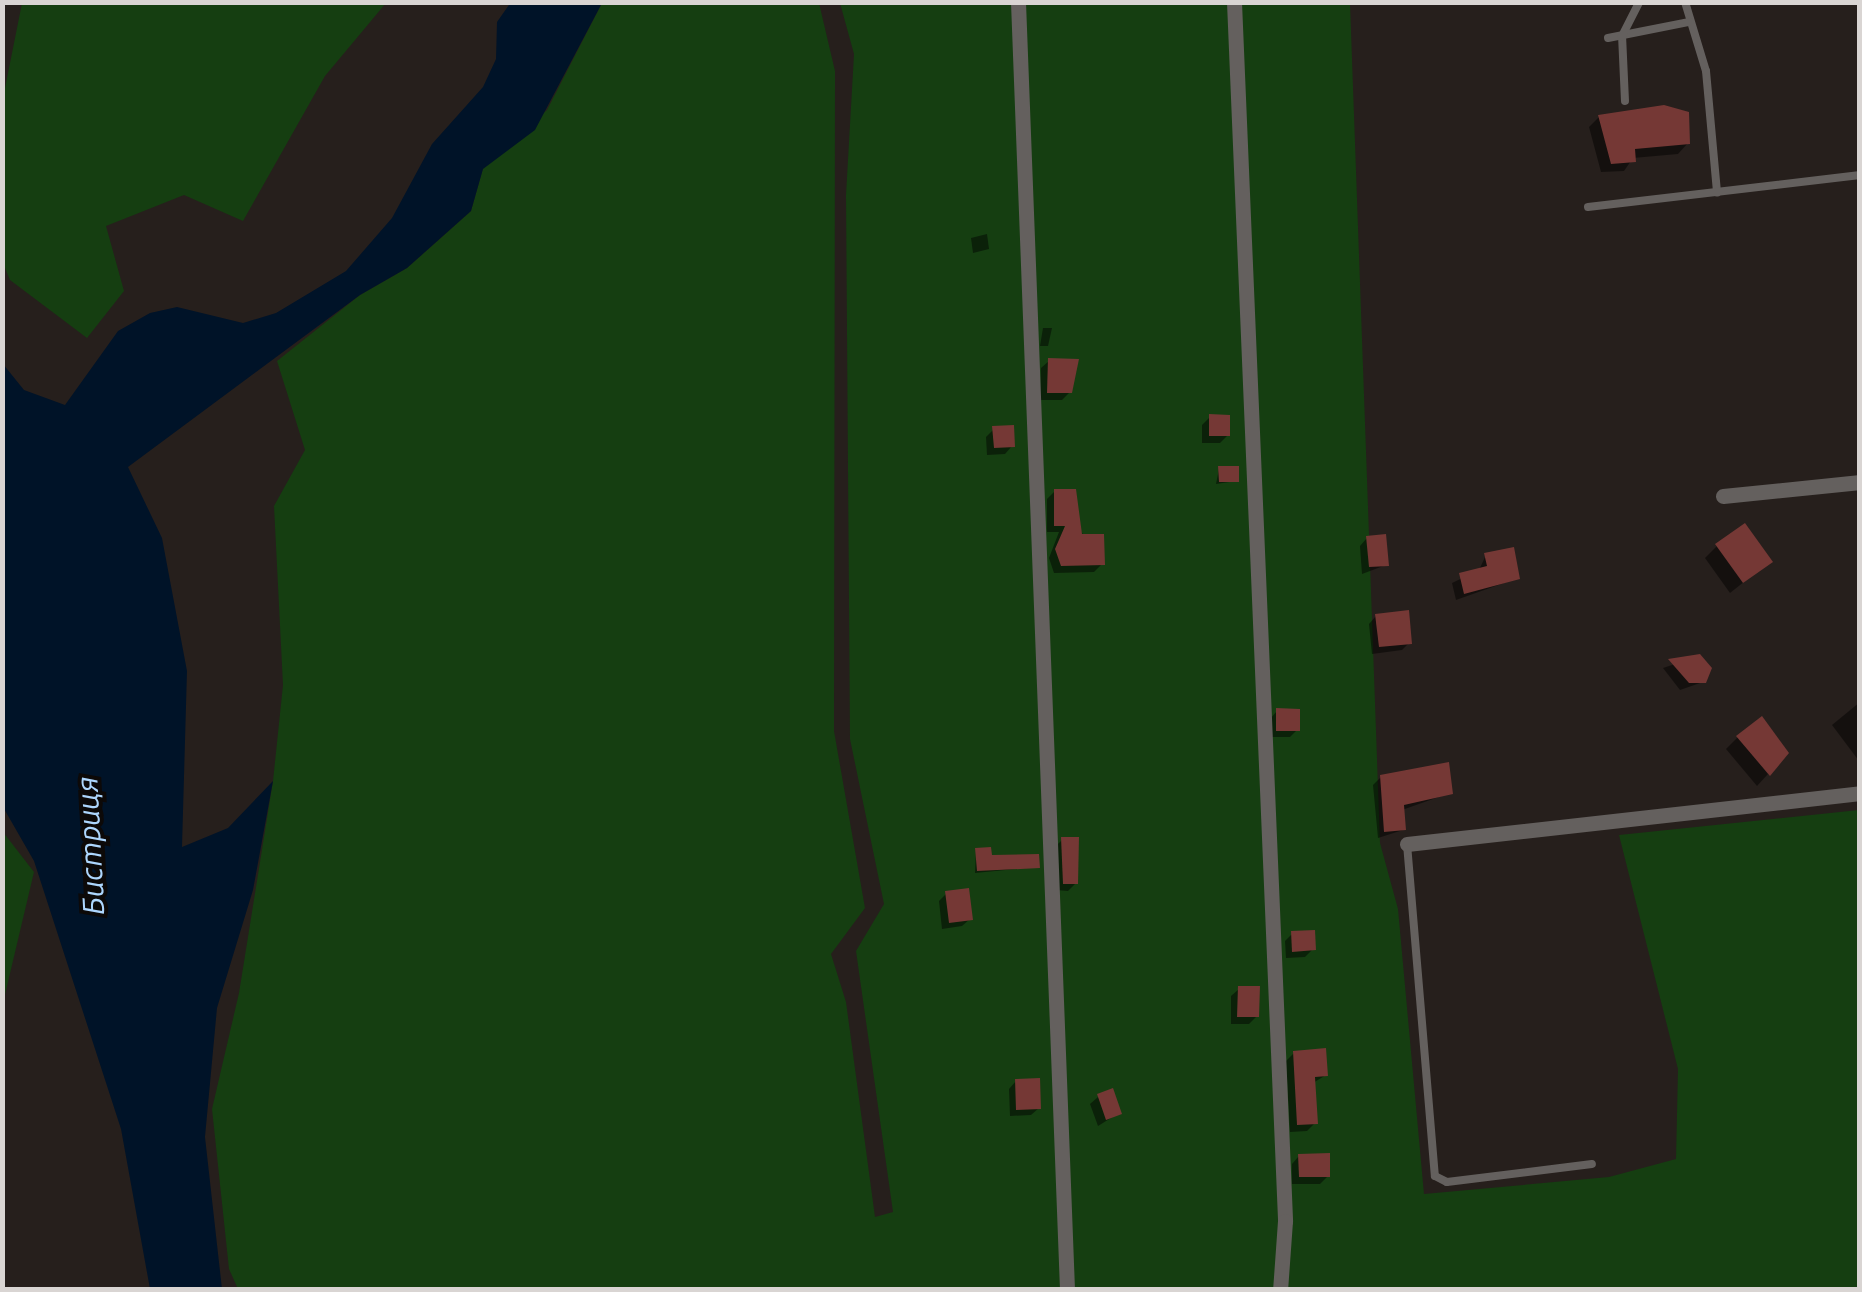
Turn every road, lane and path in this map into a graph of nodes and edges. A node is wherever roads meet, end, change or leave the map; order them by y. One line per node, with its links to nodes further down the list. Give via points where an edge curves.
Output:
1 (1018, 2): 17 (street)
2 (1234, 2): 18 (street, via 1285,1221)
3 (1639, 2): 6 (lane)
4 (1686, 2): 5 (lane)
5 (1689, 22): 6 (lane); 10 (lane, via 1706,71)
6 (1622, 36): 7 (lane); 8 (lane)
7 (1608, 38)
8 (1625, 101)
9 (1860, 175): 10 (lane)
10 (1717, 193): 11 (lane)
11 (1588, 206)
12 (1860, 482): 13 (street)
13 (1723, 496)
14 (1860, 792): 15 (street)
15 (1407, 844): 16 (lane, via 1435,1176 1447,1182)
16 (1592, 1164)
17 (1066, 1290)
18 (1280, 1290)

